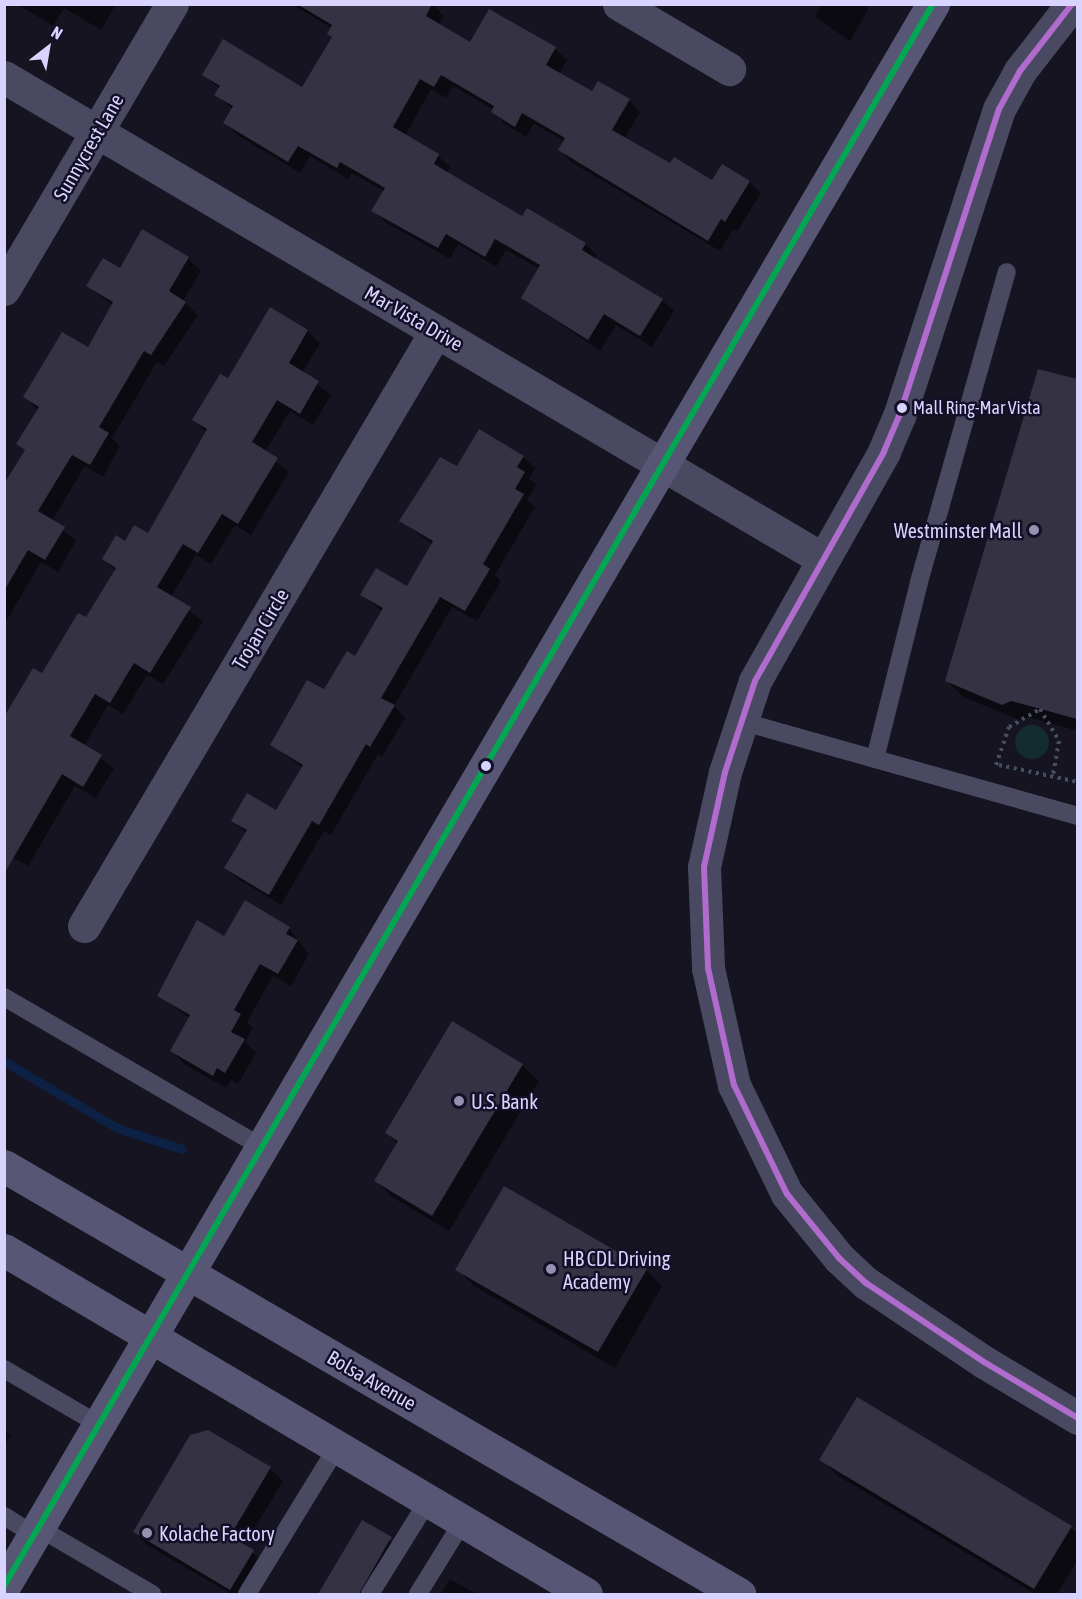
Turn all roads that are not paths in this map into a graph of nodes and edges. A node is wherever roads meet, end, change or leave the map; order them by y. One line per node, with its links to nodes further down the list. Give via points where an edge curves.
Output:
1 (172, 4): 7 (street, Sunnycrest Lane)
2 (620, 4): 5 (street)
3 (933, 4): 11 (street)
4 (1071, 16): 12 (street, via 1020,71 999,109 899,416 884,452)
5 (729, 69)
6 (4, 77): 7 (street, Mar Vista Drive)
7 (97, 131): 9 (street, Sunnycrest Lane); 10 (street, Mar Vista Drive)
8 (1007, 272): 14 (lane)
9 (4, 289)
10 (436, 331): 11 (street, Mar Vista Drive); 16 (street, Trojan Circle)
11 (665, 465): 12 (street, Mar Vista Drive); 18 (street)
12 (823, 560): 13 (street, via 755,681)
13 (740, 721): 14 (lane); 24 (street, via 705,867 708,968 734,1085 749,1123 787,1194 832,1250 866,1283)
14 (874, 759): 15 (lane)
15 (1077, 816)
16 (84, 926)
17 (4, 997): 18 (lane)
18 (263, 1148): 21 (street)
19 (4, 1166): 21 (street, Bolsa Avenue)
20 (4, 1250): 22 (street)
21 (189, 1274): 22 (street); 37 (street, Bolsa Avenue)
22 (152, 1336): 25 (street); 26 (street)
23 (4, 1369): 25 (lane)
24 (1077, 1418)
25 (100, 1425): 30 (street)
26 (337, 1447): 27 (street); 33 (lane)
27 (428, 1501): 29 (street); 34 (lane)
28 (4, 1516): 30 (lane)
29 (463, 1521): 35 (lane); 36 (street)
30 (37, 1531): 31 (street); 32 (lane)
31 (4, 1587)
32 (152, 1594)
33 (247, 1594)
34 (369, 1594)
35 (418, 1594)
36 (586, 1594)
37 (739, 1594)

